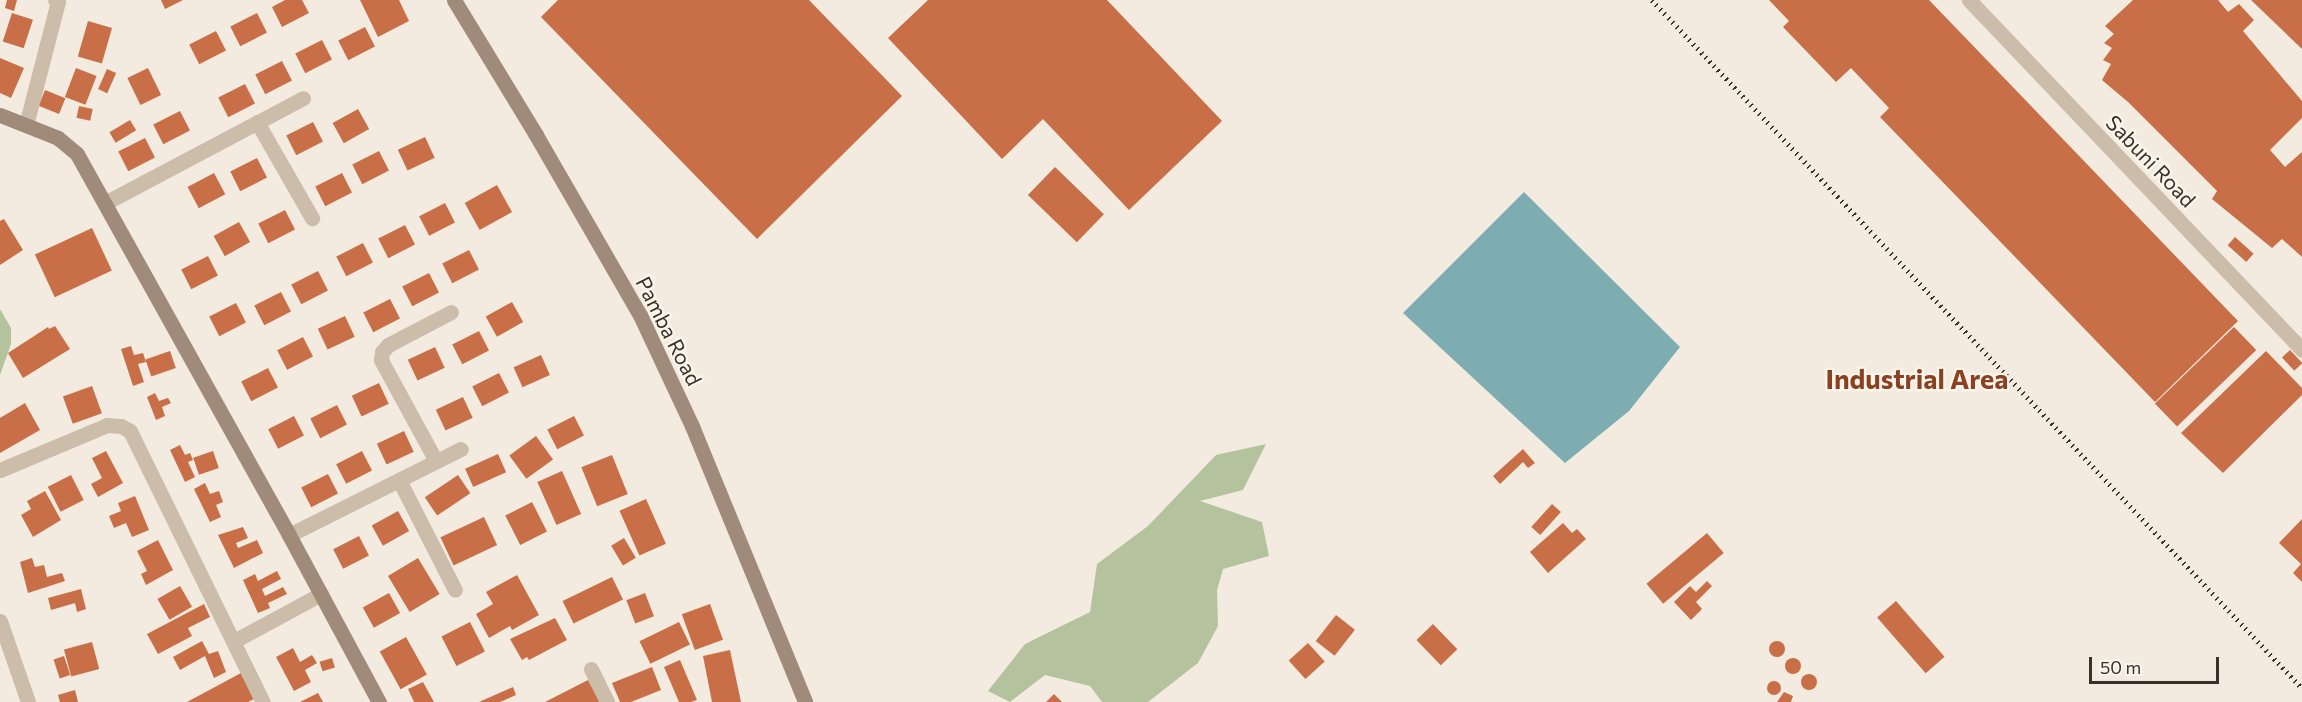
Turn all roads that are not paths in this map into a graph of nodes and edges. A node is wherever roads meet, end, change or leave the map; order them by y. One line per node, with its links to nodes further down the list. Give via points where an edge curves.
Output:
1 (57, 0): 7 (street)
2 (454, 0): 26 (main road, Pamba Road, via 640,315 692,426)
3 (1969, 0): 11 (street, Sabuni Road)
4 (303, 98): 6 (street)
5 (0, 116): 7 (main road)
6 (257, 122): 8 (street); 9 (street)
7 (26, 125): 8 (main road, via 69,145)
8 (105, 203): 16 (main road)
9 (312, 218)
10 (451, 312): 13 (street, via 388,345 381,360)
11 (2302, 350)
12 (461, 448): 13 (street)
13 (436, 461): 15 (street)
14 (0, 470): 20 (street, via 107,425 130,431)
15 (399, 480): 16 (street); 17 (street)
16 (289, 534): 18 (main road)
17 (455, 590)
18 (321, 594): 20 (street); 24 (main road)
19 (0, 621): 22 (street)
20 (234, 641): 23 (street)
21 (591, 669): 25 (street)
22 (28, 702)
23 (263, 702)
24 (379, 702)
25 (607, 702)
26 (805, 702)

